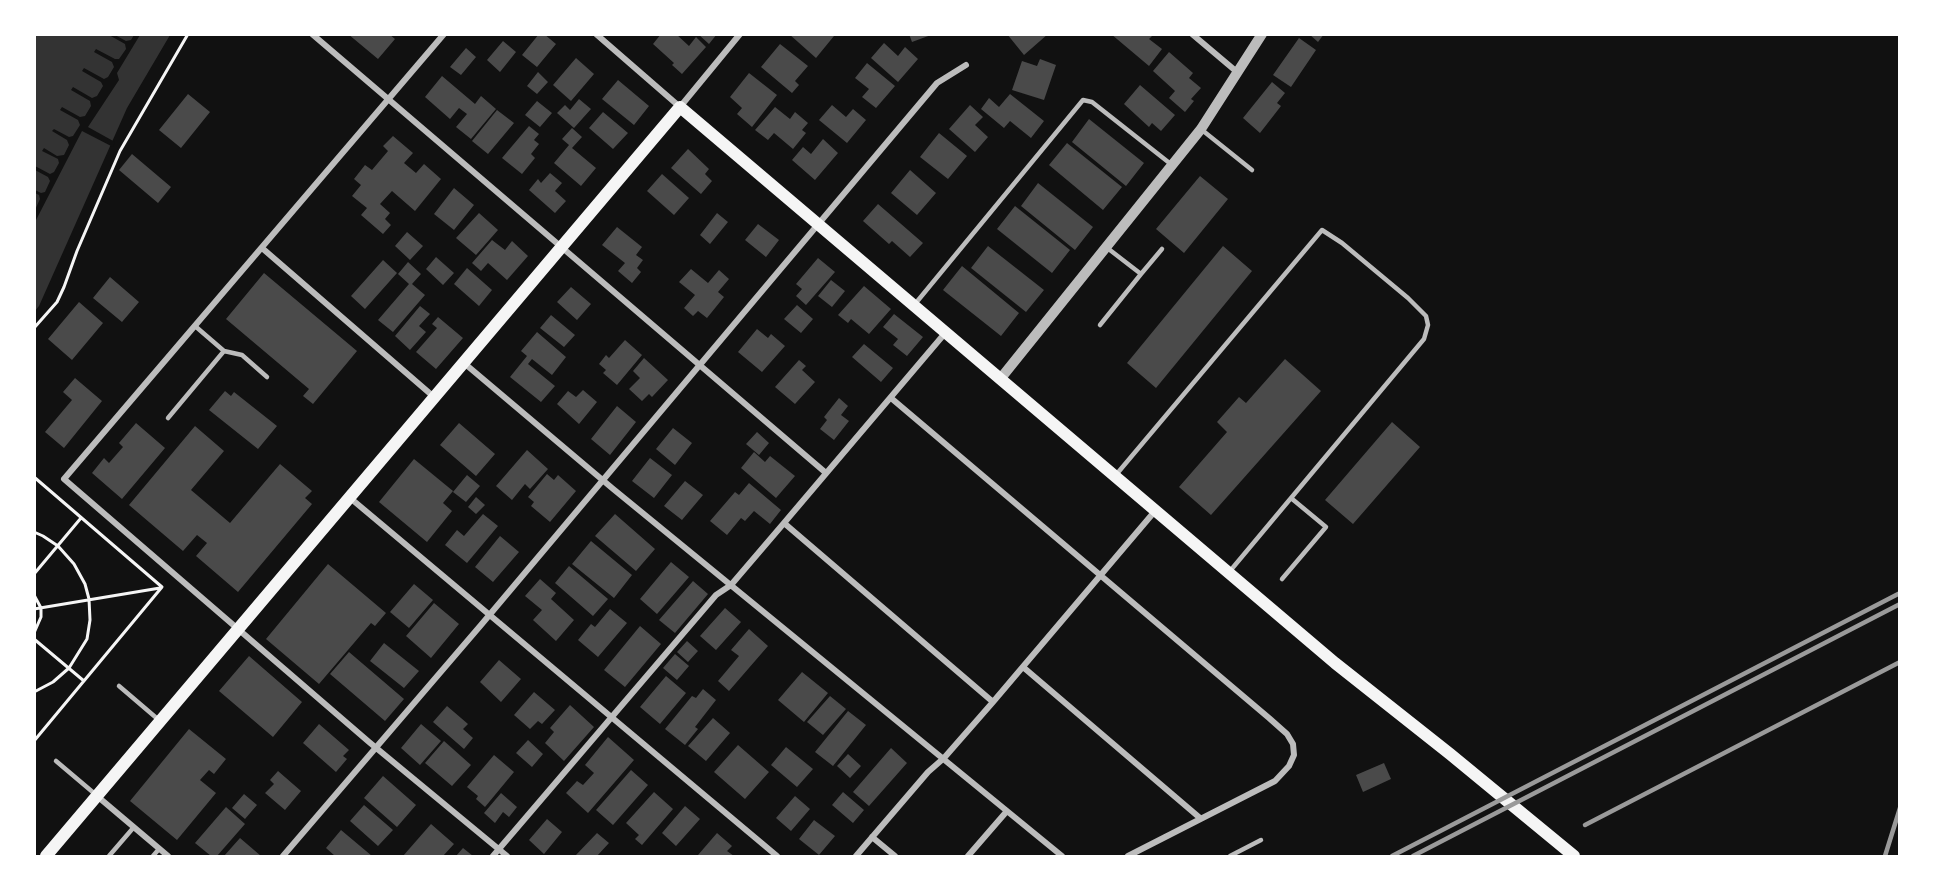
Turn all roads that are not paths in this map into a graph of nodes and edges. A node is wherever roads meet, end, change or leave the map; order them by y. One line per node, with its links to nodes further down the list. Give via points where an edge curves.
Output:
1 (312, 34): 9 (street)
2 (444, 34): 9 (street)
3 (596, 34): 10 (street)
4 (740, 34): 10 (street)
5 (1192, 34): 8 (street)
6 (1262, 34): 8 (street)
7 (966, 65): 14 (street, via 937,83)
8 (1237, 72): 11 (street)
9 (388, 100): 15 (street); 17 (street)
10 (680, 106): 14 (main road); 15 (main road)
11 (1201, 129): 12 (street); 13 (lane)
12 (1172, 165): 16 (street); 20 (lane, via 1092,102 1083,100)
13 (1252, 170)
14 (819, 224): 20 (main road); 26 (street)
15 (561, 247): 25 (main road); 26 (street)
16 (1106, 247): 19 (lane); 28 (street)
17 (262, 248): 22 (street); 29 (street)
18 (1162, 249): 19 (lane)
19 (1141, 274): 21 (lane)
20 (914, 305): 23 (main road)
21 (1100, 325)
22 (195, 326): 24 (lane); 44 (street, via 64,479)
23 (946, 332): 28 (main road); 30 (street)
24 (224, 351): 27 (lane, via 242,355); 31 (lane)
25 (464, 363): 29 (main road); 34 (street)
26 (700, 364): 32 (street); 34 (street)
27 (267, 376)
28 (1001, 378): 33 (main road)
29 (435, 397): 35 (main road)
30 (891, 398): 32 (street); 40 (street)
31 (168, 418)
32 (826, 473): 38 (street)
33 (1115, 476): 36 (lane, via 1322,230 1408,298 1426,316 1428,325 1424,339); 37 (main road)
34 (602, 479): 42 (street); 43 (street)
35 (350, 497): 43 (street); 44 (main road)
36 (1291, 498): 39 (lane); 41 (lane, via 1326,527)
37 (1155, 512): 39 (main road); 40 (street)
38 (784, 523): 42 (street); 47 (street)
39 (1229, 573): 75 (main road)
40 (1101, 574): 45 (street); 55 (street, via 1269,718 1293,744 1289,766 1275,781)
41 (1282, 579)
42 (731, 585): 48 (street, via 716,595); 51 (street)
43 (490, 614): 48 (street); 50 (street)
44 (238, 629): 49 (main road); 50 (street)
45 (1023, 667): 47 (street); 55 (street)
46 (119, 686): 49 (lane)
47 (993, 702): 51 (street)
48 (612, 717): 60 (street); 68 (street)
49 (160, 721): 53 (main road)
50 (376, 748): 60 (street); 65 (street)
51 (944, 759): 54 (street); 57 (street)
52 (56, 761): 53 (lane)
53 (98, 796): 56 (street); 61 (main road)
54 (1007, 811): 71 (street); 72 (street)
55 (1200, 818): 73 (street)
56 (134, 827): 59 (street); 62 (lane)
57 (872, 837): 69 (street); 70 (street)
58 (1261, 840): 74 (lane)
59 (159, 849): 63 (lane); 64 (street)
60 (498, 849): 66 (street); 67 (street)
61 (46, 856)
62 (109, 856)
63 (153, 856)
64 (168, 856)
65 (283, 856)
66 (493, 856)
67 (507, 856)
68 (777, 856)
69 (856, 856)
70 (895, 856)
71 (968, 856)
72 (1062, 856)
73 (1128, 856)
74 (1230, 856)
75 (1574, 856)

